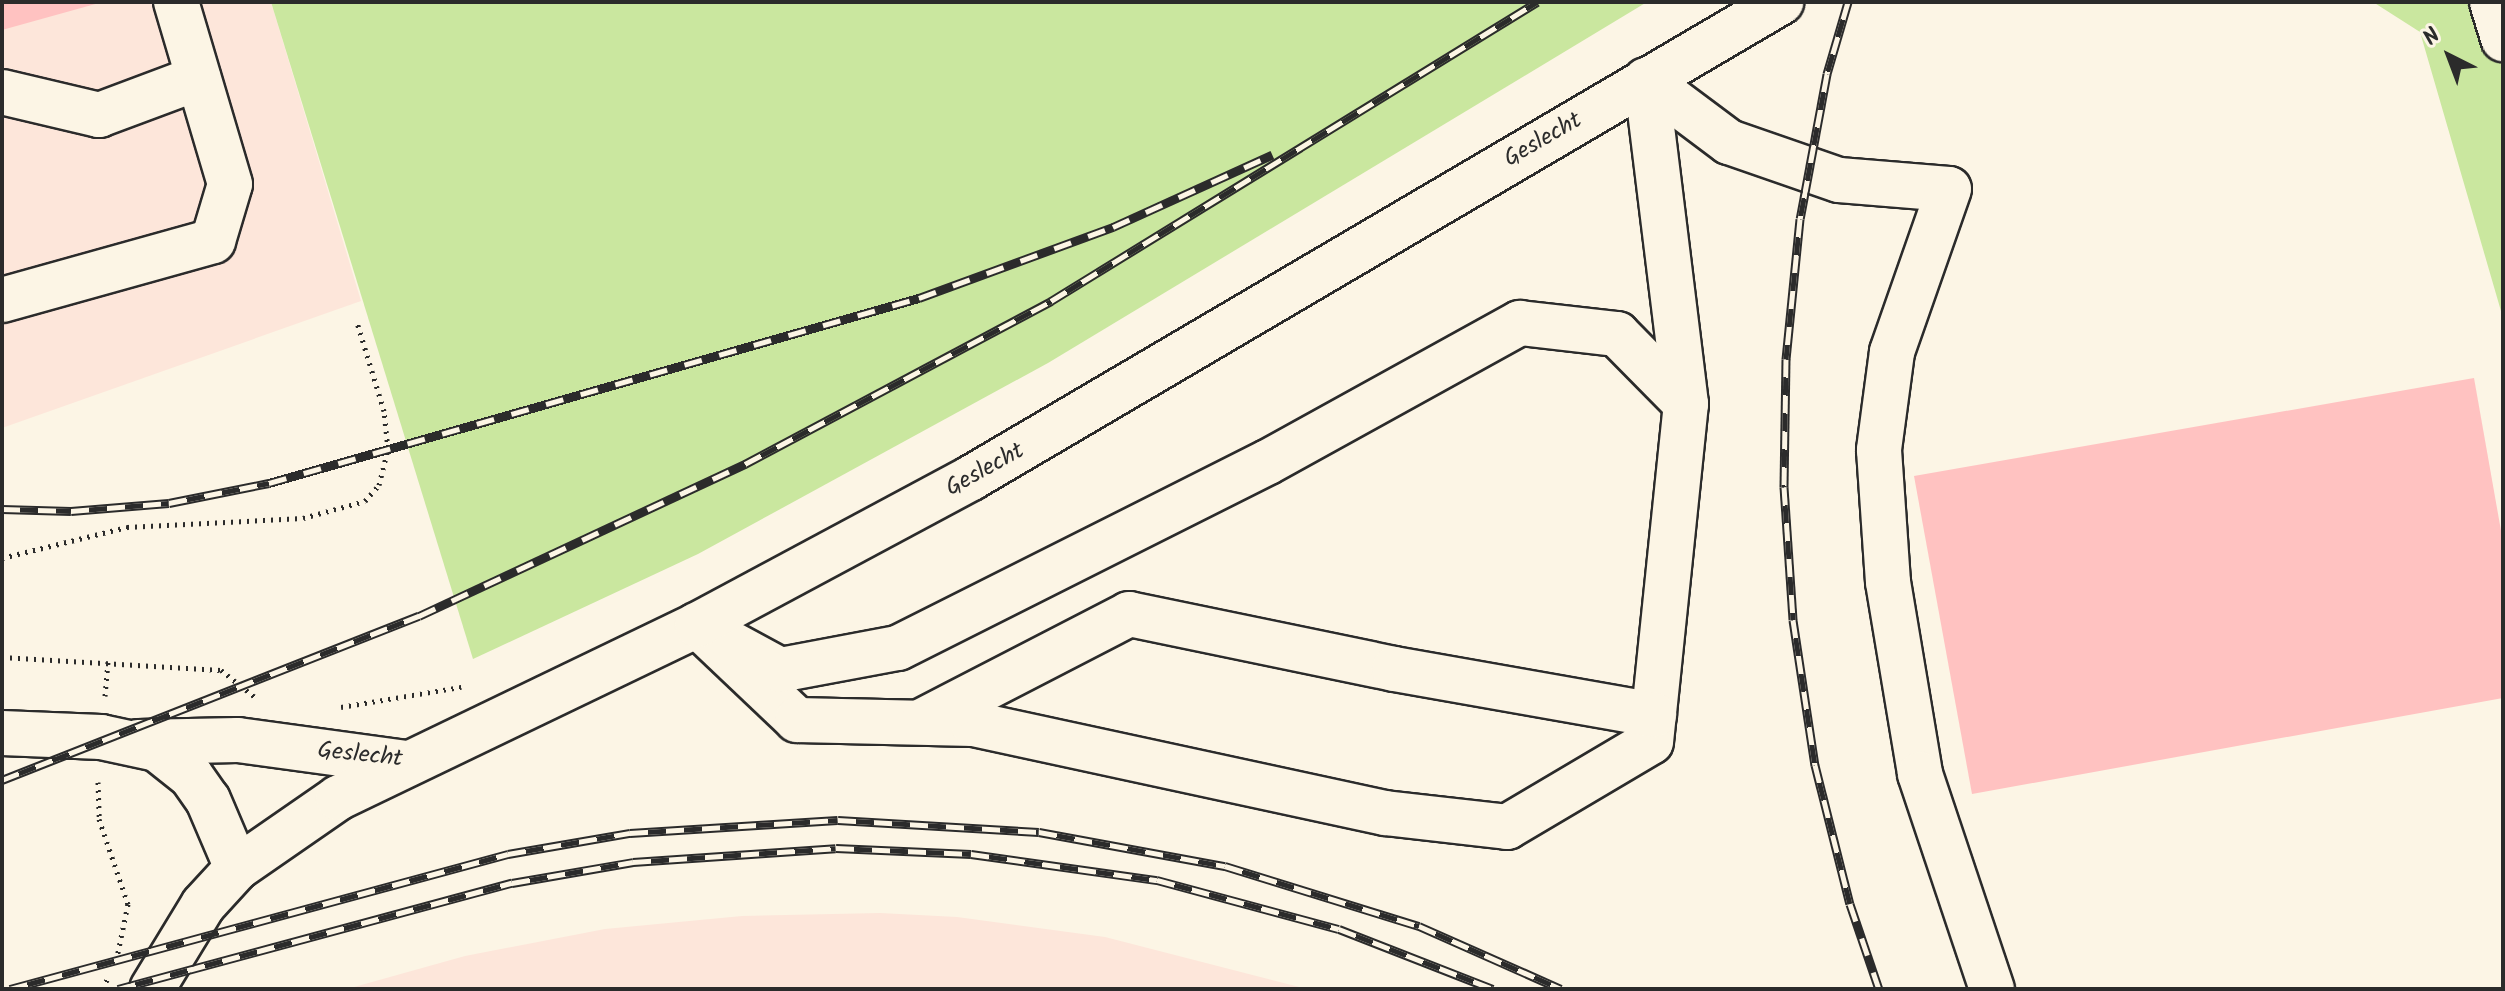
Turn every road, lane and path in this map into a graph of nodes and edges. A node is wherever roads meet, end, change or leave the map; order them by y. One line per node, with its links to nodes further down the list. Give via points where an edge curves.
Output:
1 (176, 2): 5 (street)
2 (1781, 2): 6 (street, Geslecht)
3 (2492, 2): 4 (street)
4 (2503, 39)
5 (198, 78): 7 (street, via 99,115); 8 (street, via 230,184 213,241)
6 (1646, 80): 10 (street); 12 (street, Geslecht, via 984,471); 28 (street, via 1729,142 1839,180 1949,189 1892,352 1879,450 1888,582 1920,774)
7 (2, 92)
8 (2, 300)
9 (357, 322): 11 (path, via 384,411 388,449 379,485 365,501 303,518 127,527)
10 (1686, 404): 12 (street, via 1617,334 1520,323 1268,462 898,648 780,670); 18 (street)
11 (2, 558)
12 (697, 625): 19 (street, via 797,720); 22 (street, Geslecht)
13 (2, 657): 14 (path)
14 (108, 661): 16 (path, via 221,670); 21 (path)
15 (469, 684): 17 (path, via 385,704)
16 (259, 702)
17 (326, 708)
18 (1654, 715): 19 (street, via 1129,614); 19 (street, via 1651,742 1507,827 1385,813 973,724)
19 (918, 723)
20 (2, 733): 21 (street, Geslecht)
21 (118, 740): 22 (street, Geslecht, via 238,740); 23 (street, Geslecht, via 157,749 191,776 208,800); 24 (path, via 99,819 128,904)
22 (406, 763): 23 (street, via 285,830)
23 (237, 868): 27 (street, via 203,905)
24 (115, 960)
25 (109, 974): 26 (path)
26 (103, 989)
27 (152, 989)
28 (1992, 989)

